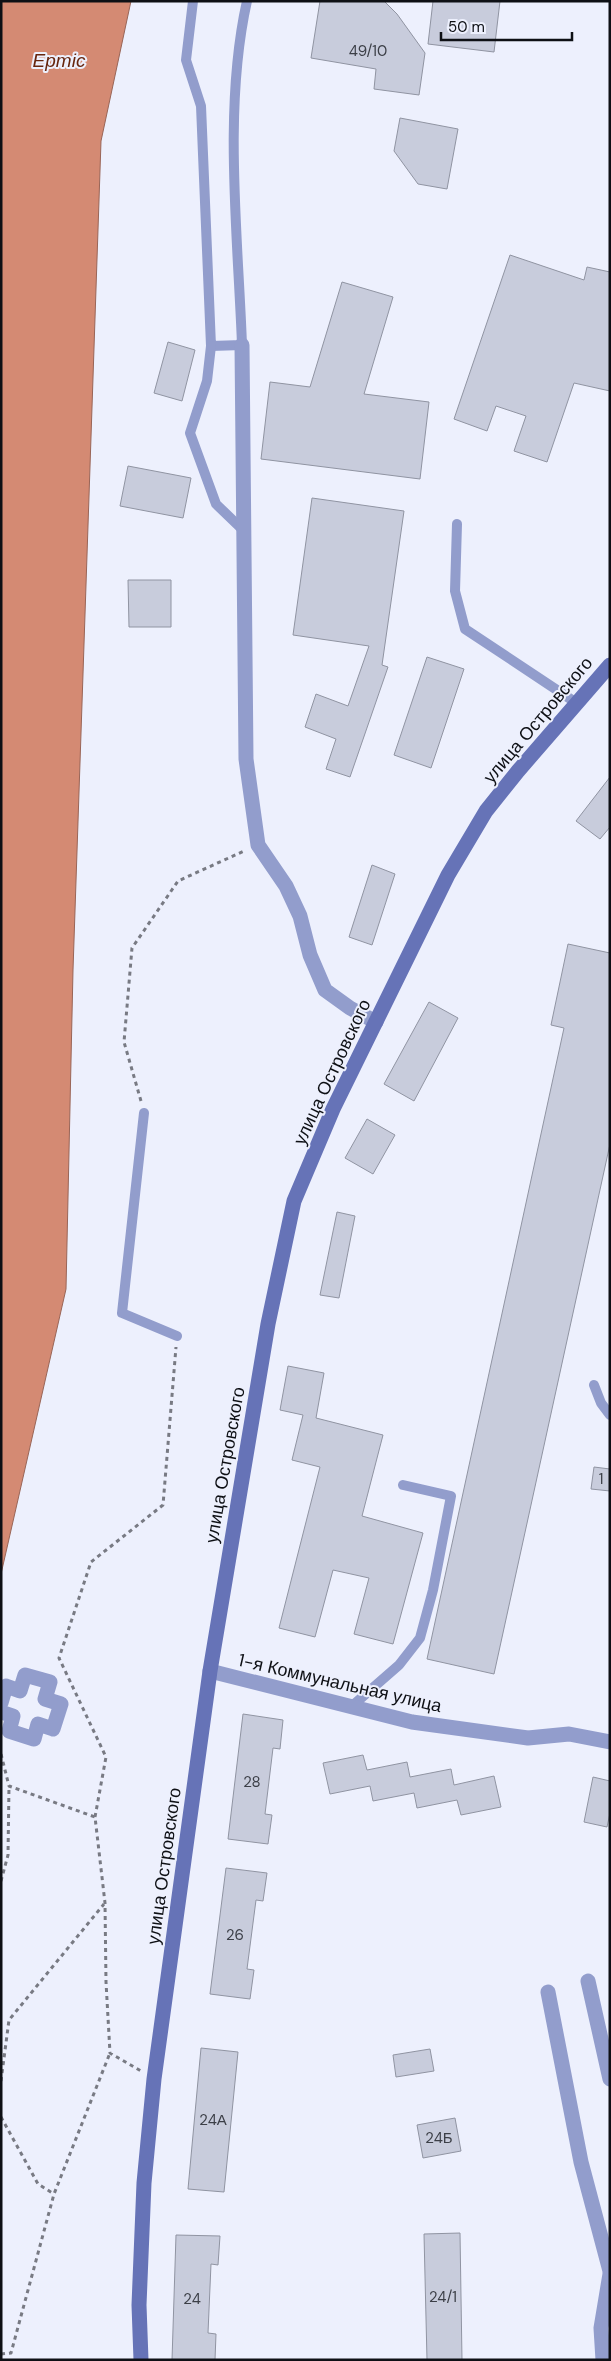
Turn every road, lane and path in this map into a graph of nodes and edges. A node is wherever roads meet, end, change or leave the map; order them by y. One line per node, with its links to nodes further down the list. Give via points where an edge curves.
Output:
1 (193, 1): 4 (lane, via 186,60 201,106)
2 (247, 1): 3 (lane, via 236,69 235,170)
3 (242, 345): 4 (lane); 6 (street)
4 (212, 346): 6 (lane, via 207,381 190,433 216,504)
5 (457, 524): 8 (lane, via 455,591 464,629)
6 (245, 533): 9 (street, via 246,759)
7 (610, 665): 8 (main road, улица Островского)
8 (578, 704): 10 (main road, улица Островского, via 486,811 448,875)
9 (258, 845): 10 (street, via 286,886 300,916 310,955 325,990); 11 (path, via 178,881 132,948 124,1042)
10 (376, 1022): 16 (main road, улица Островского, via 333,1109 294,1201 268,1324)
11 (144, 1113): 12 (lane, via 122,1313)
12 (177, 1336): 23 (path, via 163,1505 91,1562 59,1658 106,1757)
13 (594, 1384): 14 (lane)
14 (610, 1416)
15 (403, 1485): 18 (lane, via 451,1496 433,1590 420,1638 399,1665)
16 (210, 1671): 18 (street, 1-я Коммунальная улица); 29 (main road, улица Островского)
17 (1, 1702): 19 (street, via 6,1686 20,1691 25,1675 50,1682 45,1699 60,1704 53,1728 38,1724 34,1739 9,1731 13,1716)
18 (352, 1706): 20 (street, 1-я Коммунальная улица, via 412,1722 528,1738 569,1734)
19 (1, 1712)
20 (610, 1742)
21 (1, 1754): 22 (path)
22 (9, 1786): 23 (path); 24 (path, via 8,1854)
23 (95, 1816): 25 (path)
24 (1, 1881)
25 (105, 1903): 28 (path); 31 (path, via 10,2020)
26 (588, 1981): 30 (street)
27 (548, 1992): 34 (street, via 581,2162)
28 (110, 2053): 29 (path); 33 (path)
29 (154, 2079): 36 (main road, улица Островского, via 144,2183 139,2305)
30 (610, 2079)
31 (1, 2081)
32 (1, 2117): 33 (path, via 38,2184)
33 (54, 2194): 35 (path, via 11,2353)
34 (610, 2273): 37 (street, via 601,2328)
35 (1, 2354)
36 (142, 2360)
37 (603, 2360)

